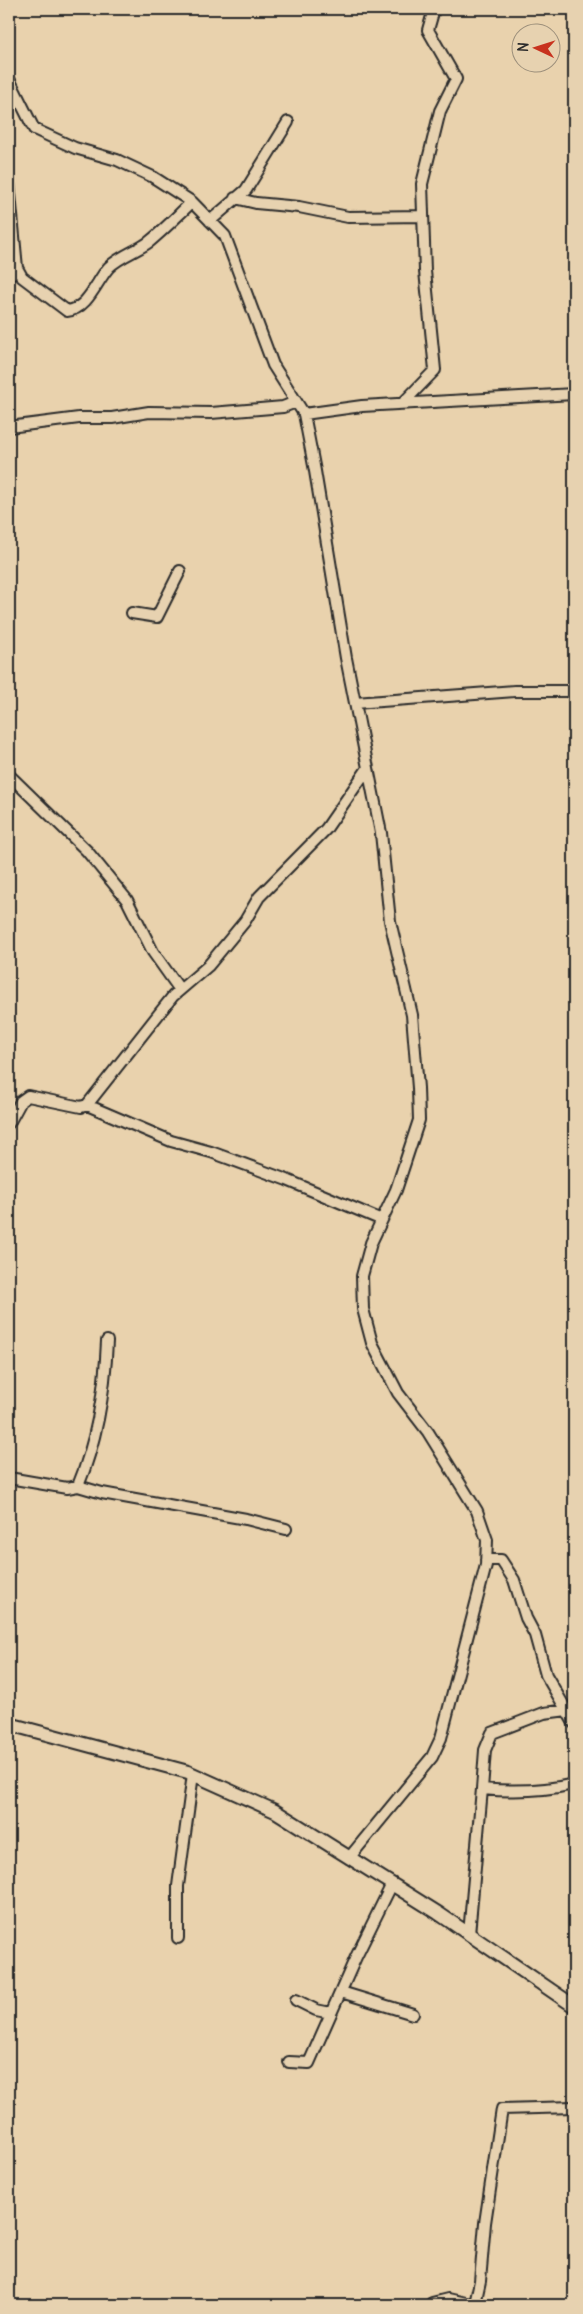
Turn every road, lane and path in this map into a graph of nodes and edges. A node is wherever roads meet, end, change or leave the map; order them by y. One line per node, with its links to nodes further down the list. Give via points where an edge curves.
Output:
1 (434, 9): 7 (street, via 428,30 456,79 440,111 422,184)
2 (9, 78): 6 (street, via 34,129 75,148 117,160 153,177)
3 (288, 122): 5 (street, via 246,190)
4 (9, 183): 9 (street)
5 (235, 198): 7 (street, via 348,217); 8 (street)
6 (192, 202): 8 (street); 9 (street, via 149,242 109,267 97,287 72,310 67,310 22,277)
7 (423, 216): 13 (street, via 435,370)
8 (210, 221): 12 (street, via 225,236 273,365)
9 (17, 268): 10 (street)
10 (9, 276)
11 (574, 394): 13 (street)
12 (296, 402): 14 (street); 15 (street, via 283,407 211,413 149,412)
13 (403, 403): 14 (street)
14 (304, 414): 19 (street)
15 (9, 426)
16 (180, 571): 17 (street, via 156,617)
17 (132, 613)
18 (574, 691): 19 (street, via 515,691)
19 (355, 703): 20 (street)
20 (368, 768): 22 (street, via 326,829 259,896 246,921 208,966); 25 (street, via 381,833 390,921 412,1015 420,1120)
21 (9, 775): 22 (street, via 87,851 127,900 153,952)
22 (180, 990): 23 (street)
23 (87, 1105): 24 (street, via 82,1108 28,1096 21,1101); 25 (street, via 170,1142 211,1152)
24 (9, 1121)
25 (382, 1220): 30 (street, via 371,1243 362,1276 363,1309 372,1343 398,1393 428,1432 477,1511 487,1540)
26 (107, 1341): 28 (street, via 103,1398)
27 (9, 1478): 28 (street, via 67,1488)
28 (78, 1486): 29 (street)
29 (286, 1529)
30 (486, 1560): 31 (street, via 501,1560 514,1580 546,1675); 37 (street, via 441,1738 432,1757)
31 (567, 1710): 32 (street); 36 (street, via 544,1713 492,1733 485,1750)
32 (574, 1723)
33 (9, 1724): 34 (street)
34 (193, 1774): 37 (street, via 275,1811); 40 (street, via 178,1886)
35 (574, 1784): 36 (street, via 550,1789)
36 (482, 1789): 39 (street)
37 (349, 1858): 38 (street)
38 (392, 1884): 39 (street); 41 (street)
39 (469, 1934): 43 (street)
40 (178, 1938)
41 (341, 1992): 44 (street); 45 (street)
42 (296, 2000): 44 (street)
43 (574, 2006)
44 (331, 2013): 46 (street, via 309,2063)
45 (413, 2014)
46 (289, 2062)
47 (574, 2107): 49 (street, via 502,2109)
48 (431, 2305): 49 (street, via 448,2300)
49 (475, 2305)

